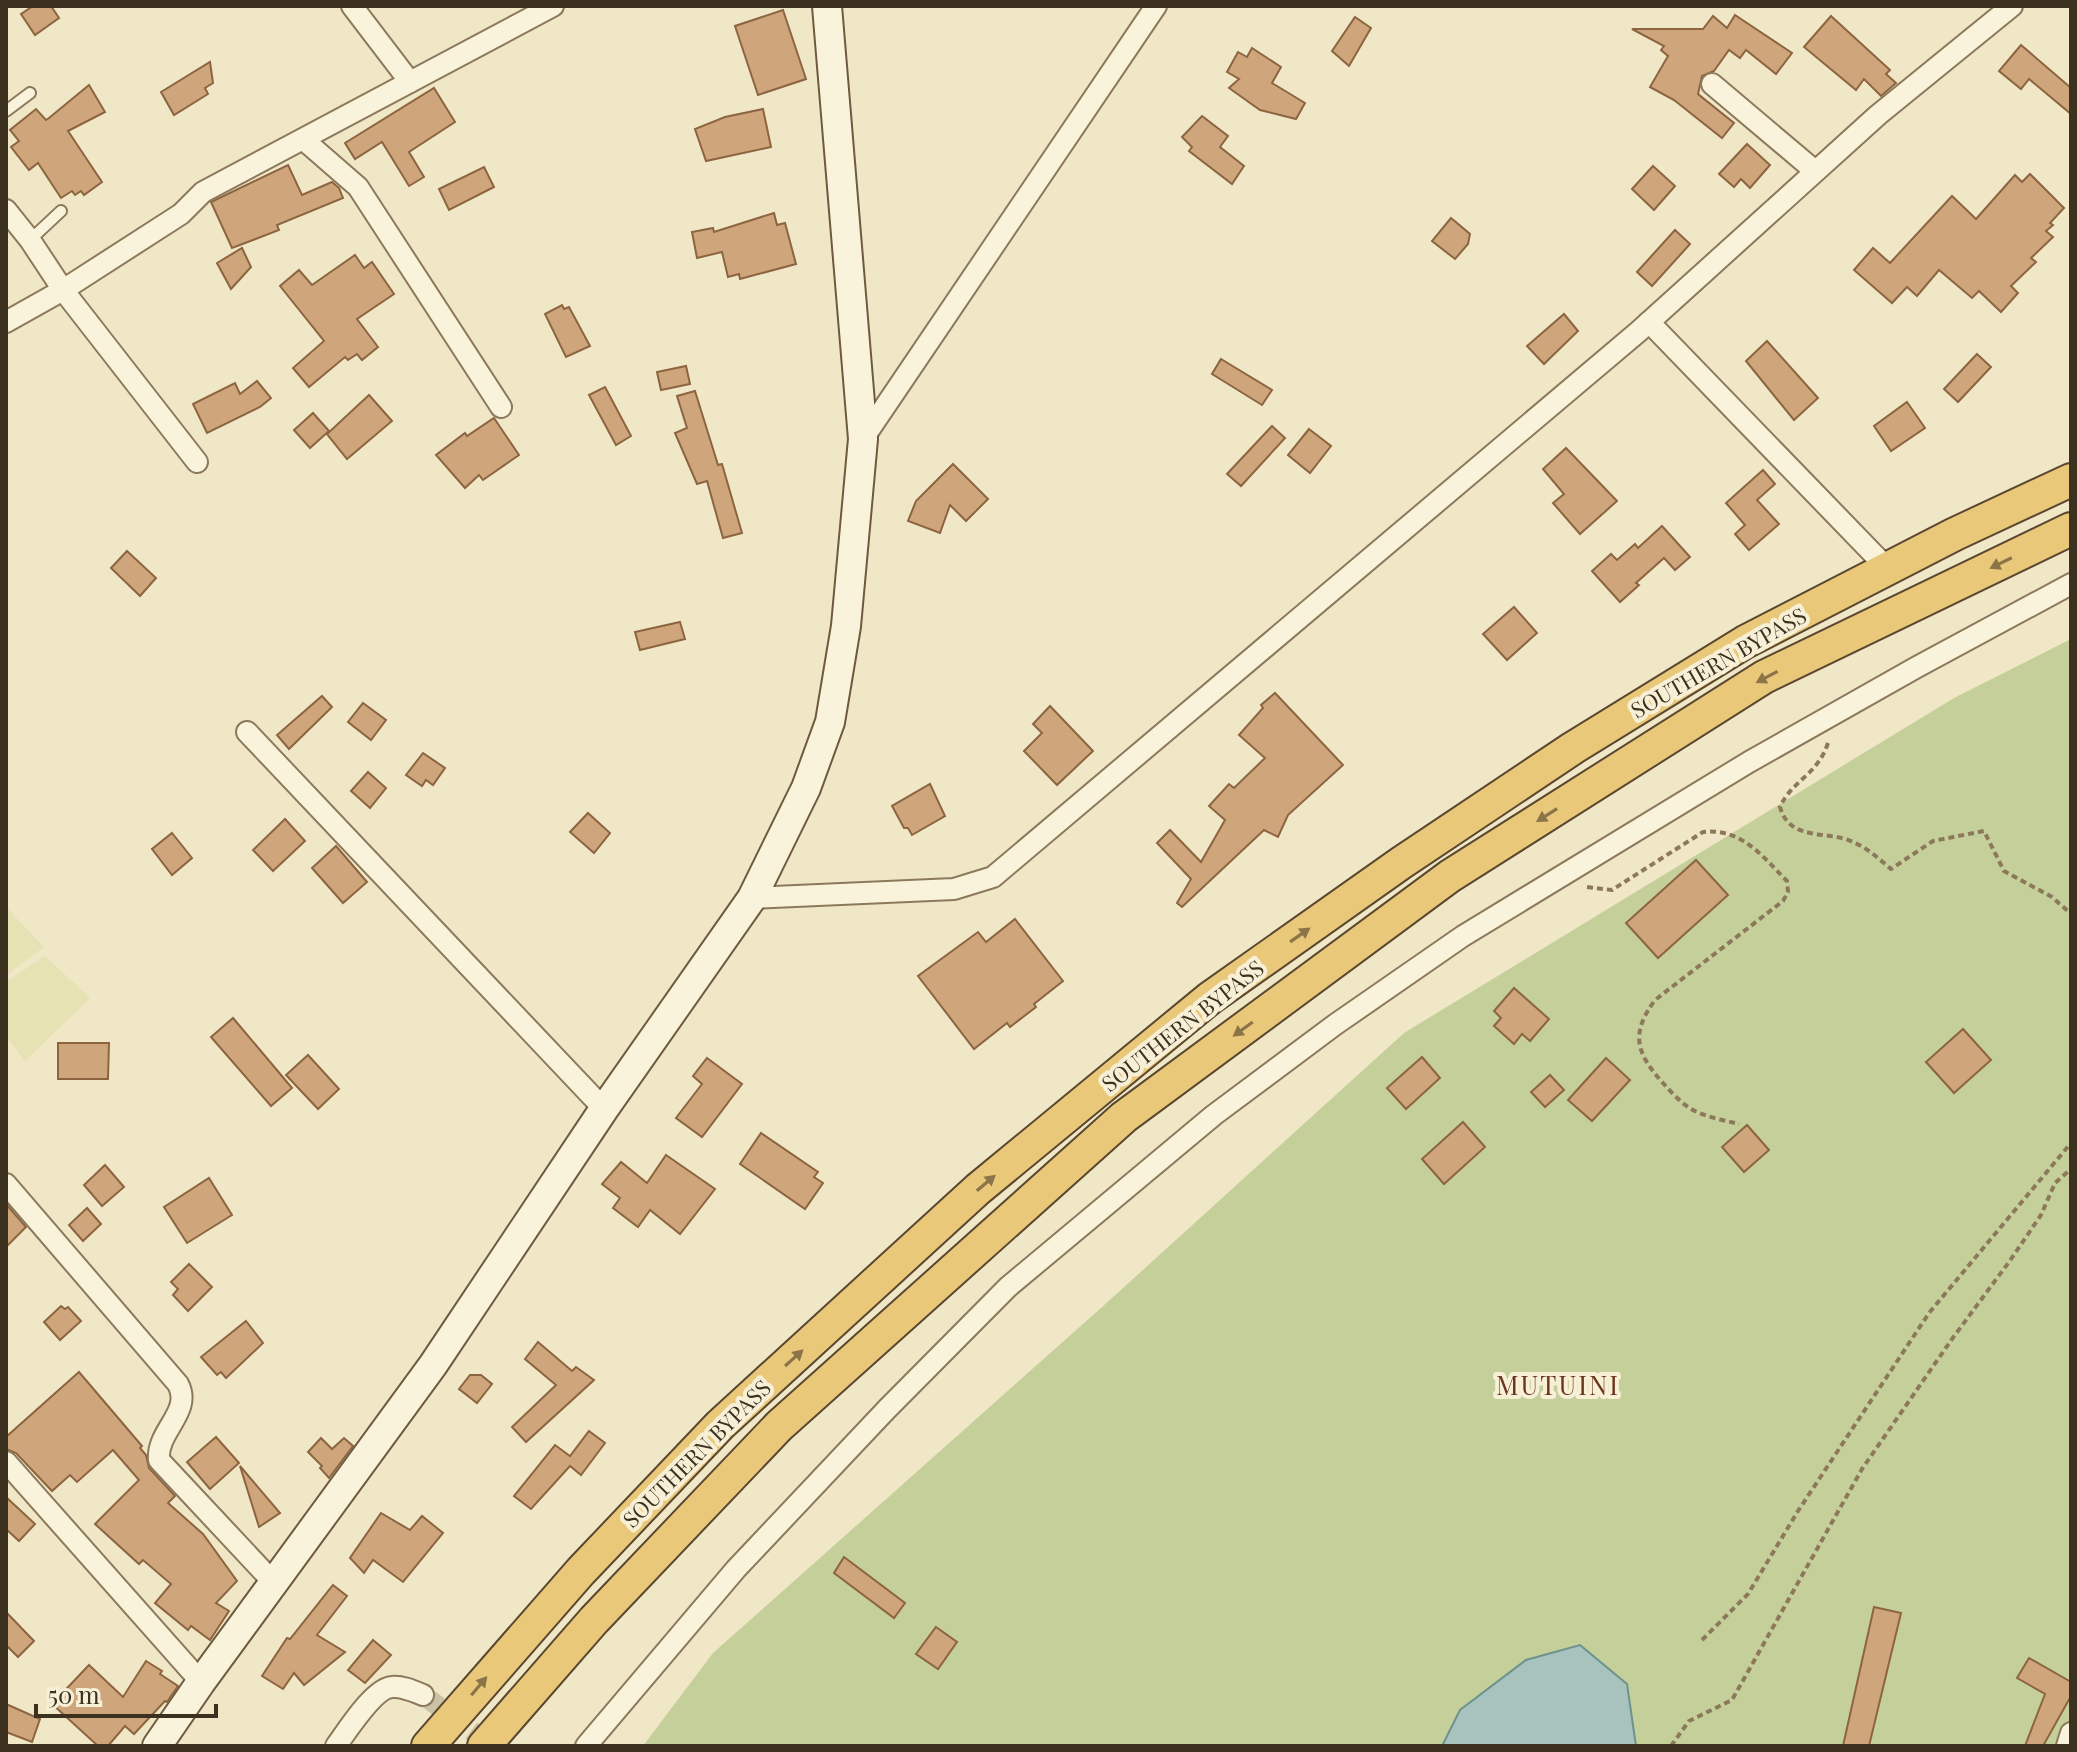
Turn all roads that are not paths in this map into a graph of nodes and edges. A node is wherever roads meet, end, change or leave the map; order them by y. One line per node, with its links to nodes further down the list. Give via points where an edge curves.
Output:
1 (352, 6): 6 (street)
2 (553, 6): 6 (street)
3 (827, 6): 19 (main road)
4 (1156, 6): 19 (street)
5 (2012, 6): 11 (street)
6 (410, 82): 10 (street)
7 (1712, 84): 11 (street)
8 (30, 93): 9 (lane)
9 (6, 111)
10 (304, 140): 15 (street, via 203,192 181,214); 18 (street, via 358,187)
11 (1815, 171): 17 (street)
12 (6, 210): 14 (street)
13 (61, 211): 14 (lane)
14 (30, 240): 15 (street)
15 (63, 290): 16 (street); 20 (street)
16 (6, 322)
17 (1649, 322): 23 (street); 26 (street, via 993,877 954,889)
18 (501, 407)
19 (863, 439): 26 (main road, via 846,626 830,722 806,788)
20 (197, 462)
21 (2071, 480): 23 (highway, SOUTHERN BYPASS)
22 (2071, 529): 37 (highway, SOUTHERN BYPASS, one-way to 37, via 1764,677 1450,876 1124,1117 779,1426 594,1620)
23 (1888, 569): 36 (highway, SOUTHERN BYPASS, one-way to 23, via 518,1640 720,1425 978,1189 1210,998 1573,748 1745,642)
24 (2071, 584): 38 (street, via 1839,710 1463,936 1214,1115 1008,1287 736,1569)
25 (247, 732): 27 (street)
26 (752, 898): 27 (main road)
27 (604, 1109): 30 (main road, via 433,1365)
28 (6, 1184): 30 (street, via 178,1384 183,1404 161,1442 159,1460)
29 (6, 1462): 31 (street)
30 (274, 1583): 31 (main road)
31 (201, 1682): 34 (main road)
32 (423, 1695): 35 (street, via 405,1688 378,1692)
33 (2071, 1733): 39 (street)
34 (157, 1746)
35 (336, 1746)
36 (428, 1746)
37 (484, 1746)
38 (586, 1746)
39 (2067, 1746)

